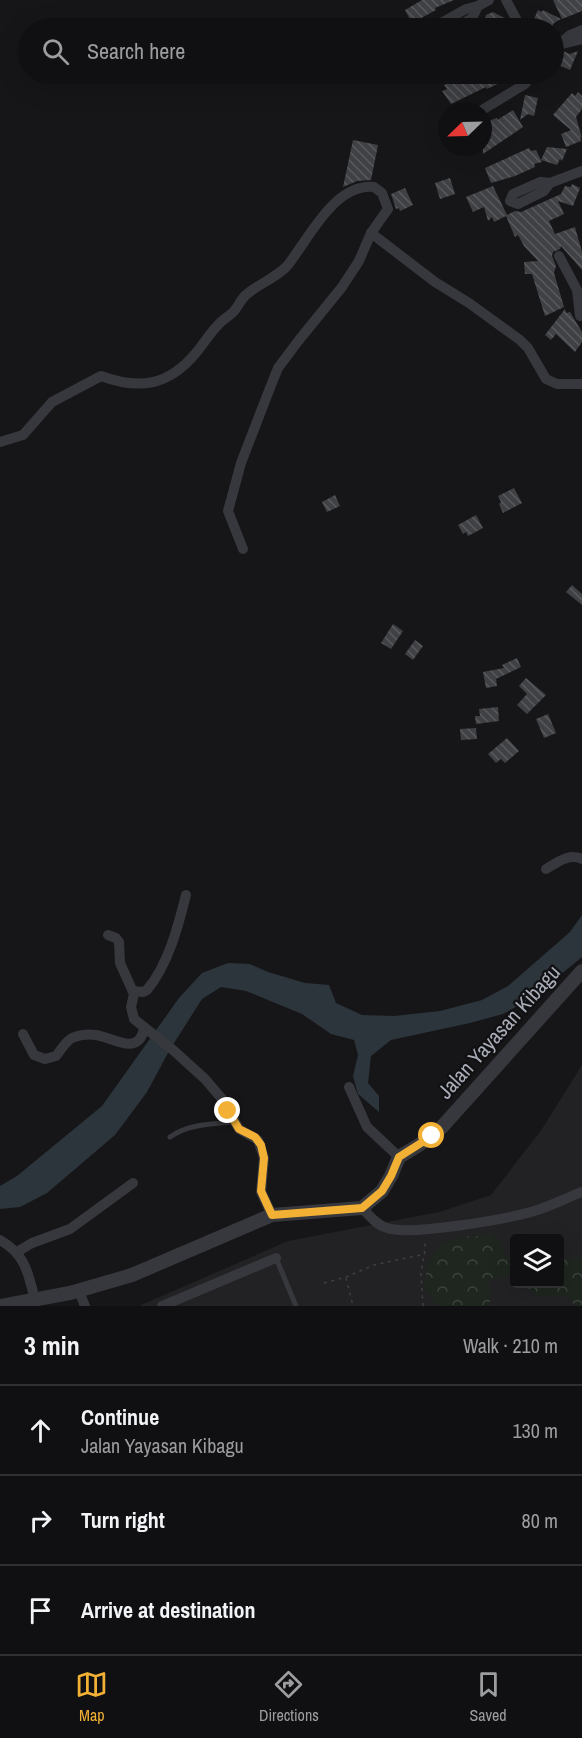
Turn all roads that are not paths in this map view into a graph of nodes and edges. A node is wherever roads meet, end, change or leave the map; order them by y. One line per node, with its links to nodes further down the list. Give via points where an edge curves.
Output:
1 (489, 0): 3 (street)
2 (506, 0): 6 (street)
3 (478, 6): 4 (street); 5 (street)
4 (450, 18)
5 (472, 18)
6 (516, 18)
7 (582, 30): 8 (street)
8 (564, 39)
9 (582, 39): 10 (street)
10 (564, 44)
11 (525, 84): 12 (street)
12 (492, 104)
13 (582, 171): 14 (street)
14 (550, 183)
15 (371, 233): 19 (street, via 520,340 546,379 557,384); 20 (street, via 388,209 387,202 374,187 358,188 342,196 285,268 246,296 176,372 141,385 121,384 101,376 52,402 23,435); 21 (street, via 359,261 278,369 270,388 241,463 228,511)
16 (559, 256): 17 (street)
17 (579, 289): 18 (street)
18 (580, 316)
19 (582, 384)
20 (0, 442)
21 (243, 549)
22 (582, 859): 23 (street, via 569,856)
23 (546, 869)
24 (186, 895): 27 (street, via 161,968 147,990)
25 (108, 935): 27 (street, via 119,942 120,963)
26 (582, 971): 33 (street, Jalan Yayasan Kibagu, via 441,1128)
27 (133, 991): 28 (street, via 131,1014)
28 (147, 1031): 29 (street, via 132,1043 87,1034 73,1038 56,1056 45,1059 34,1055); 31 (street, via 215,1089)
29 (23, 1034)
30 (349, 1087): 33 (street, via 367,1127)
31 (234, 1122): 32 (lane, via 204,1125); 37 (street, via 261,1145 261,1191)
32 (170, 1137)
33 (399, 1157): 36 (street, via 382,1191)
34 (133, 1183): 39 (street, via 70,1229)
35 (582, 1192): 36 (street, via 532,1212 425,1229 386,1228)
36 (362, 1208): 37 (street)
37 (272, 1215): 41 (street, via 147,1270)
38 (0, 1240): 39 (street)
39 (17, 1252): 42 (street, via 26,1264)
40 (276, 1258): 45 (street); 46 (lane)
41 (79, 1290): 42 (street); 44 (street)
42 (35, 1300): 43 (street)
43 (0, 1306)
44 (85, 1306)
45 (162, 1306)
46 (296, 1306)

